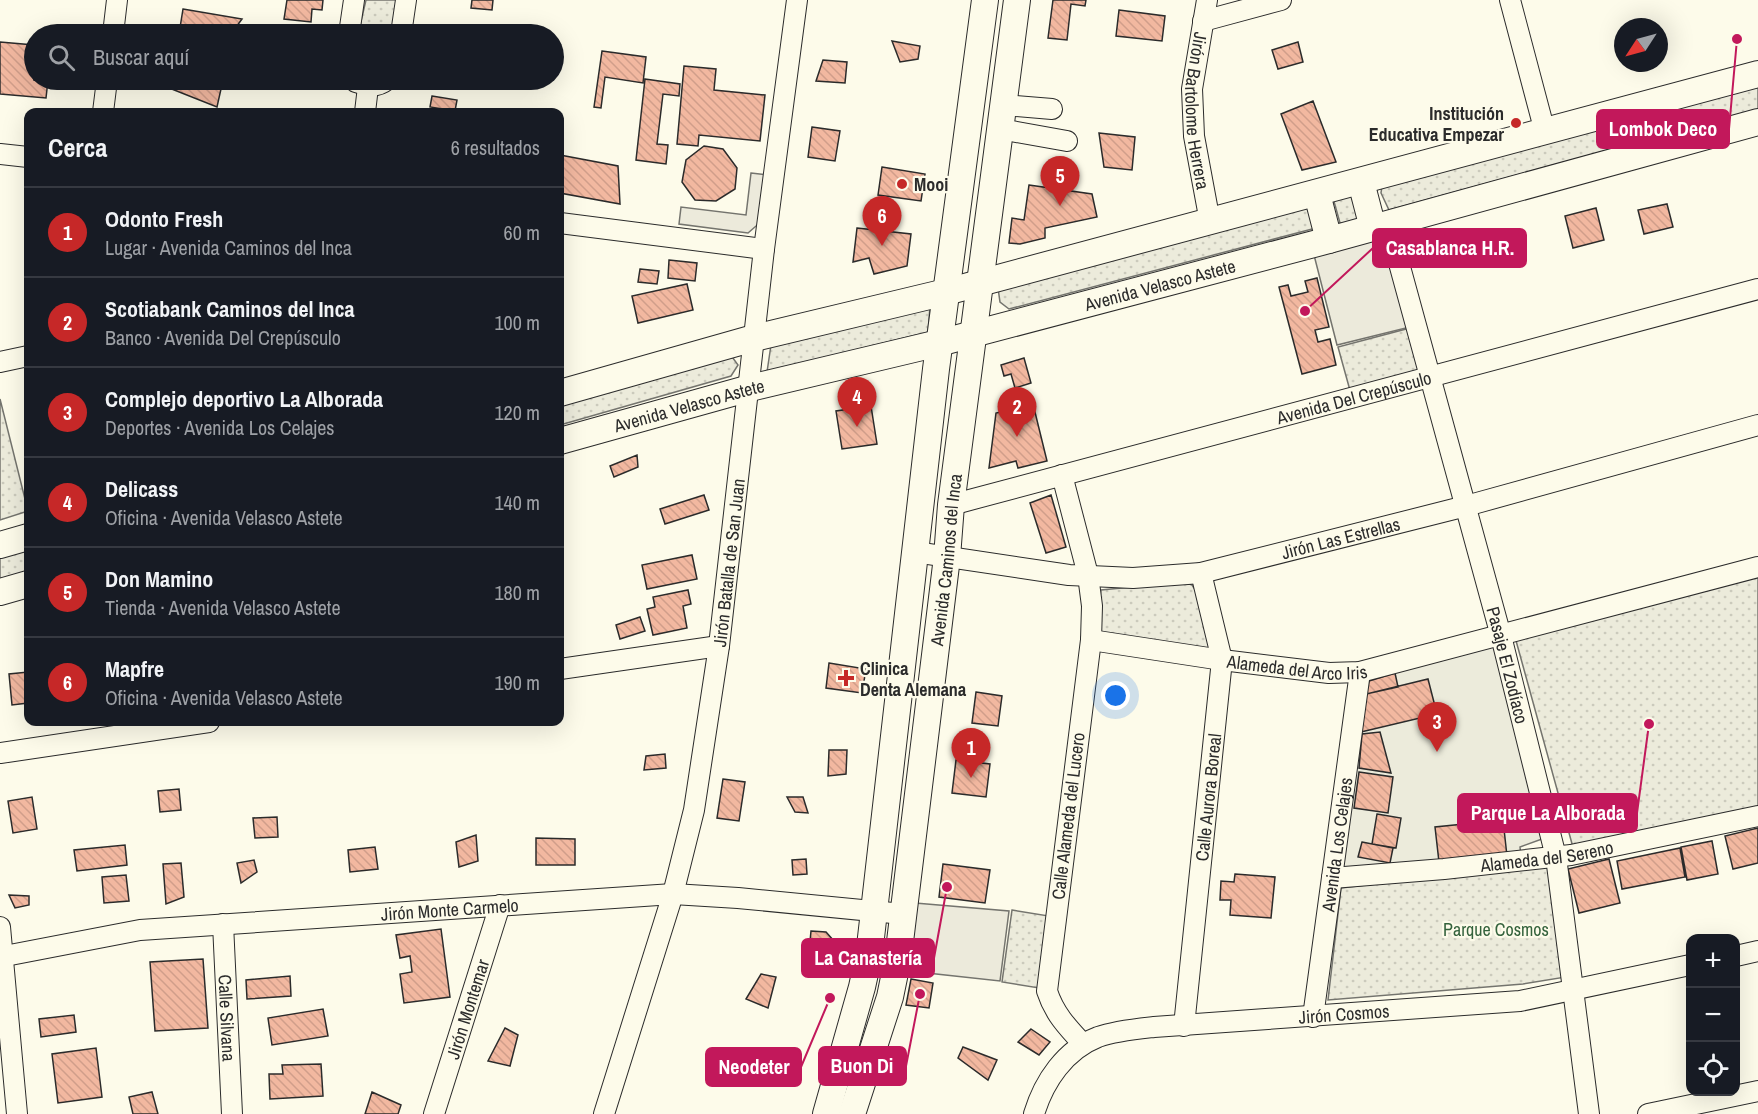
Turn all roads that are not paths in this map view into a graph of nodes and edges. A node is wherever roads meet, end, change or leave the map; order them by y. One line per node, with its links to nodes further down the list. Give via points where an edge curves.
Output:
1 (117, 0): 11 (street)
2 (354, 0): 12 (street)
3 (406, 0): 13 (street)
4 (797, 0): 32 (street, Jirón Batalla de San Juan)
5 (985, 0): 35 (main road, Avenida Caminos del Inca)
6 (1017, 0): 20 (main road, Avenida Caminos del Inca)
7 (1207, 0): 10 (street, Jirón Bartolome Herrera)
8 (1281, 0): 10 (street)
9 (1510, 0): 22 (street)
10 (1203, 21): 28 (street, Jirón Bartolome Herrera, via 1192,89 1194,136)
11 (114, 24)
12 (350, 24)
13 (402, 24)
14 (1758, 74): 22 (main road)
15 (106, 90): 17 (street)
16 (363, 90): 18 (street)
17 (104, 108)
18 (365, 108)
19 (1052, 109): 20 (street)
20 (1001, 117): 23 (street); 33 (main road, Avenida Caminos del Inca)
21 (1758, 122): 30 (main road, Avenida Velasco Astete)
22 (1545, 132): 26 (main road)
23 (1067, 141)
24 (0, 154): 25 (street)
25 (24, 157)
26 (1361, 182): 27 (main road); 30 (main road)
27 (1317, 194): 28 (main road); 31 (main road)
28 (1210, 222): 33 (main road)
29 (564, 224): 32 (street)
30 (1380, 226): 31 (main road, Avenida Velasco Astete); 39 (street, Pasaje El Zodíaco)
31 (1329, 240): 36 (main road, Avenida Velasco Astete)
32 (764, 249): 37 (street, Jirón Batalla de San Juan)
33 (980, 282): 35 (main road); 36 (main road, Avenida Caminos del Inca)
34 (1758, 289): 39 (street, Avenida Del Crepúsculo)
35 (946, 292): 37 (main road); 38 (main road, Avenida Caminos del Inca)
36 (973, 334): 38 (main road, Avenida Velasco Astete); 45 (main road, Avenida Caminos del Inca)
37 (754, 338): 40 (street, Jirón Batalla de San Juan); 41 (main road)
38 (939, 343): 40 (main road, Avenida Velasco Astete); 49 (main road, Avenida Caminos del Inca)
39 (1430, 377): 44 (street, Avenida Del Crepúsculo); 46 (street, Pasaje El Zodíaco)
40 (750, 388): 43 (main road, Avenida Velasco Astete); 58 (street, Jirón Batalla de San Juan)
41 (564, 392)
42 (1758, 425): 46 (street, Jirón Las Estrellas)
43 (564, 440)
44 (1062, 475): 45 (street, Avenida Del Crepúsculo); 53 (street, Calle Alameda del Lucero)
45 (951, 505): 50 (main road, Avenida Caminos del Inca)
46 (1466, 506): 52 (street, Jirón Las Estrellas); 56 (street, Pasaje El Zodíaco)
47 (24, 538): 48 (main road)
48 (0, 545)
49 (915, 552): 50 (street, Jirón Las Estrellas); 69 (main road, Avenida Caminos del Inca)
50 (946, 557): 53 (street, Jirón Las Estrellas); 70 (main road, Avenida Caminos del Inca)
51 (1758, 567): 56 (street, Alameda del Arco Iris)
52 (1200, 573): 53 (street, Jirón Las Estrellas, via 1133,578); 59 (street, Calle Aurora Boreal)
53 (1088, 575): 57 (street, Calle Alameda del Lucero)
54 (24, 585): 55 (main road)
55 (0, 592)
56 (1501, 636): 61 (street, Alameda del Arco Iris); 65 (street, Pasaje El Zodíaco)
57 (1091, 640): 59 (street, Alameda del Arco Iris); 80 (street, Calle Alameda del Lucero, via 1047,991 1053,1008)
58 (719, 646): 60 (street); 67 (street, Jirón Batalla de San Juan, via 694,810)
59 (1222, 660): 61 (street, Alameda del Arco Iris, via 1329,673); 79 (street, Calle Aurora Boreal)
60 (564, 668)
61 (1360, 672): 66 (street, Avenida Los Celajes)
62 (182, 726): 63 (street)
63 (0, 753)
64 (1758, 816): 65 (street, Alameda del Sereno)
65 (1556, 857): 66 (street, Alameda del Sereno); 77 (street, Pasaje El Zodíaco)
66 (1332, 878): 78 (street, Avenida Los Celajes)
67 (673, 894): 68 (street, Jirón Monte Carmelo); 69 (street, Jirón Monte Carmelo); 85 (street, Jirón Batalla de San Juan)
68 (500, 905): 71 (street, Jirón Monte Carmelo); 84 (street, Jirón Montemar)
69 (874, 910): 70 (street, Jirón Monte Carmelo); 86 (main road, Avenida Caminos del Inca, via 862,987)
70 (903, 914): 87 (main road, Avenida Caminos del Inca, via 890,997)
71 (223, 924): 75 (street, Jirón Monte Carmelo, via 140,930); 83 (street, Calle Silvana)
72 (0, 927): 75 (street)
73 (1758, 951): 74 (street)
74 (1740, 955)
75 (2, 956): 82 (street)
76 (1686, 966): 77 (street, Jirón Cosmos)
77 (1575, 990): 78 (street, Jirón Cosmos, via 1520,1001); 89 (street, Pasaje El Zodíaco)
78 (1313, 1017): 79 (street, Jirón Cosmos)
79 (1184, 1026): 80 (street, Jirón Cosmos, via 1129,1030)
80 (1083, 1044): 88 (street, Jirón Cosmos, via 1058,1065 1039,1096)
81 (1758, 1090): 90 (street)
82 (17, 1114)
83 (232, 1114)
84 (434, 1114)
85 (604, 1114)
86 (826, 1114)
87 (852, 1114)
88 (1034, 1114)
89 (1589, 1114)
90 (1648, 1114)

